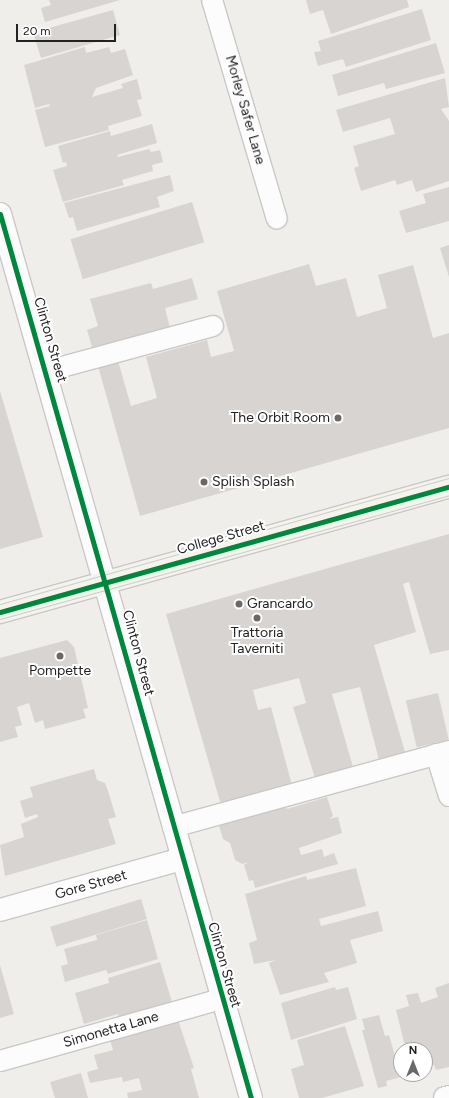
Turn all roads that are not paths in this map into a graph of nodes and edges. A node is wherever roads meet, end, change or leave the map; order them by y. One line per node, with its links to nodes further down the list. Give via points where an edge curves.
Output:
1 (212, 0): 3 (lane, Morley Safer Lane)
2 (0, 214): 5 (street, Clinton Street)
3 (277, 219)
4 (213, 326): 5 (lane)
5 (47, 370): 7 (street, Clinton Street)
6 (449, 487): 7 (main road, College Street)
7 (107, 582): 8 (main road, College Street); 11 (street, Clinton Street)
8 (0, 612)
9 (443, 752): 10 (lane); 11 (lane)
10 (449, 796)
11 (173, 827): 12 (street, Clinton Street)
12 (182, 859): 13 (street, Gore Street); 14 (street, Clinton Street)
13 (0, 910)
14 (221, 999): 15 (lane, Simonetta Lane); 17 (street, Clinton Street)
15 (0, 1061)
16 (449, 1097): 18 (street)
17 (251, 1098)
18 (445, 1098)

